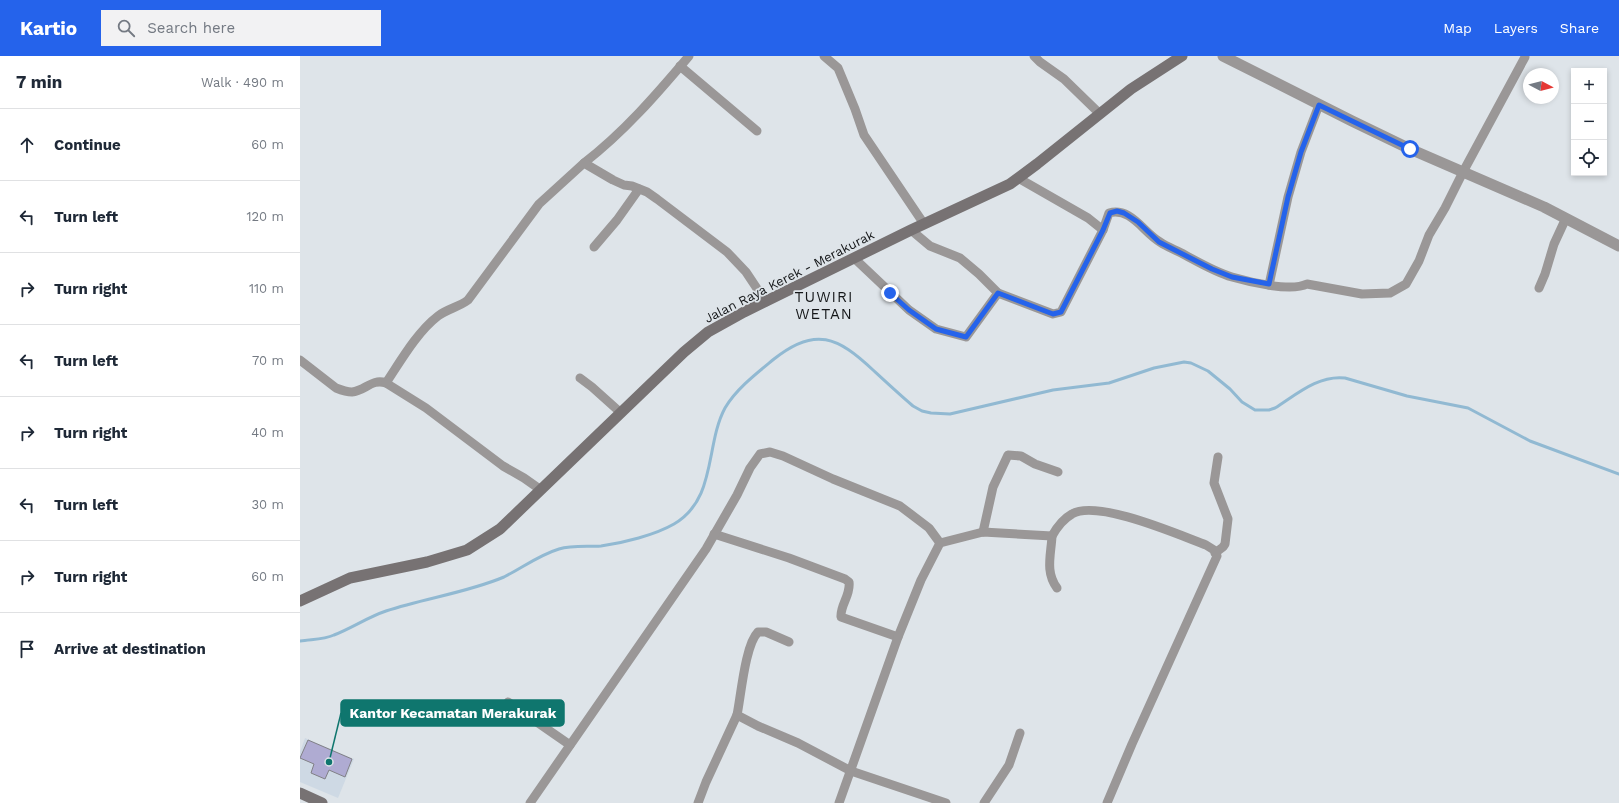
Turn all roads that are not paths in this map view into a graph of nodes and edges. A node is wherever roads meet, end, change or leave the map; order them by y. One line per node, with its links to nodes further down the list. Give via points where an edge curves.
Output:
1 (688, 56): 7 (street)
2 (824, 56): 16 (street, via 838,68 864,136)
3 (1034, 56): 9 (street, via 1084,96)
4 (1182, 56): 9 (main road, Jalan Raya Kerek - Merakurak)
5 (1223, 56): 8 (street)
6 (1525, 57): 12 (street)
7 (680, 66): 10 (street); 11 (street, via 644,109)
8 (1319, 105): 12 (street); 22 (street, via 1301,152 1288,197)
9 (1097, 110): 13 (main road, Jalan Raya Kerek - Merakurak)
10 (757, 131)
11 (584, 163): 14 (street, via 613,180); 28 (street, via 539,204 468,300 438,316 426,328)
12 (1463, 172): 15 (street); 22 (street, via 1406,284 1390,293 1362,294 1307,284 1291,288)
13 (1018, 178): 16 (main road, Jalan Raya Kerek - Merakurak); 18 (street, via 1088,218)
14 (639, 188): 19 (street, via 617,220); 25 (street, via 727,252 746,272)
15 (1566, 218): 20 (street); 23 (street)
16 (924, 224): 17 (main road, Jalan Raya Kerek - Merakurak)
17 (912, 230): 21 (main road, Jalan Raya Kerek - Merakurak); 24 (street, via 930,246 960,258)
18 (1103, 230): 22 (street, via 1110,213 1124,213 1138,222 1159,242 1212,269 1232,277); 24 (street, via 1061,312 1053,314)
19 (594, 246)
20 (1619, 246)
21 (854, 258): 24 (street, via 909,310 936,329 966,337); 25 (main road, Jalan Raya Kerek - Merakurak)
22 (1269, 284)
23 (1539, 288)
24 (998, 293)
25 (766, 302): 29 (main road, Jalan Raya Kerek - Merakurak, via 708,332)
26 (301, 363): 28 (street, via 342,390 352,392 372,383)
27 (580, 378): 29 (street)
28 (386, 383): 32 (street, via 426,408 502,466)
29 (614, 407): 32 (main road, Jalan Raya Kerek - Merakurak)
30 (1218, 457): 37 (street, via 1214,483 1228,519 1225,544)
31 (1058, 472): 33 (street, via 1020,456 1008,455 993,487)
32 (541, 490): 39 (main road, Jalan Raya Kerek - Merakurak, via 500,529 467,550 427,562 350,578)
33 (983, 532): 35 (street); 36 (street)
34 (714, 534): 36 (street, via 757,458 760,454 770,452 900,506 929,528); 40 (street, via 845,579 849,582 850,588 841,617); 45 (street)
35 (1052, 536): 37 (street, via 1059,524 1073,513 1091,509 1123,516 1206,545); 38 (street, via 1049,571)
36 (940, 543): 40 (street, via 921,580)
37 (1216, 553): 54 (street, via 1215,561)
38 (1057, 588)
39 (300, 601)
40 (898, 637): 46 (street)
41 (789, 642): 43 (street, via 766,632 758,632 755,635 748,654)
42 (508, 702): 45 (street)
43 (738, 715): 46 (street); 50 (street)
44 (1020, 733): 53 (street, via 1009,765)
45 (570, 744): 49 (street)
46 (851, 771): 51 (street); 52 (street)
47 (300, 793): 48 (main road)
48 (322, 803)
49 (530, 803)
50 (698, 803)
51 (839, 803)
52 (946, 803)
53 (984, 803)
54 (1107, 803)

